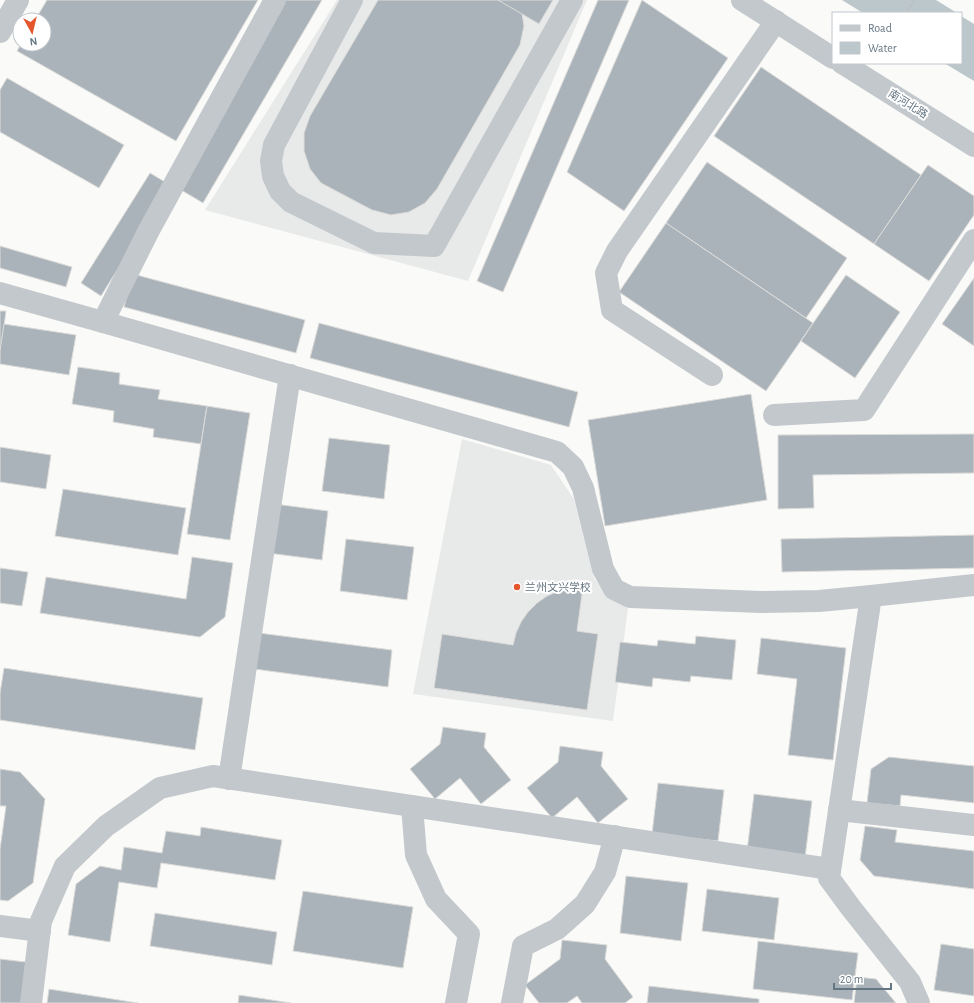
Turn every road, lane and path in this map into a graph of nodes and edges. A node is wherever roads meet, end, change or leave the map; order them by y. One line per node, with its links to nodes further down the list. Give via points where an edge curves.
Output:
1 (18, 0): 9 (street)
2 (275, 0): 15 (street, via 148,232)
3 (352, 0): 4 (street, via 274,145 271,161 273,176 280,191 291,202 374,242 434,246)
4 (572, 0)
5 (742, 0): 8 (street)
6 (914, 0): 7 (path)
7 (907, 12)
8 (776, 21): 10 (street); 17 (street, via 617,252 606,272 612,310)
9 (0, 32)
10 (832, 57)
11 (844, 64): 12 (street, 南河北路)
12 (974, 146)
13 (974, 240): 18 (street, via 864,410)
14 (0, 293): 15 (street)
15 (103, 322): 16 (street)
16 (290, 375): 20 (street, via 557,452 573,467 583,488 603,569 614,589 630,597 761,602 819,601); 21 (street)
17 (712, 375)
18 (774, 415)
19 (974, 585): 20 (street)
20 (871, 596): 23 (street)
21 (229, 779): 22 (street); 28 (street, via 213,776 160,788 106,826 65,866 41,921)
22 (412, 806): 25 (street); 30 (street, via 416,855 436,899 469,934)
23 (839, 810): 24 (street); 26 (street)
24 (974, 825)
25 (616, 836): 26 (street); 31 (street, via 605,872 585,904 557,930 523,946)
26 (830, 869): 32 (street, via 829,878 910,982)
27 (0, 926): 28 (street)
28 (40, 931): 29 (street)
29 (31, 1003)
30 (456, 1003)
31 (512, 1003)
32 (919, 1003)

